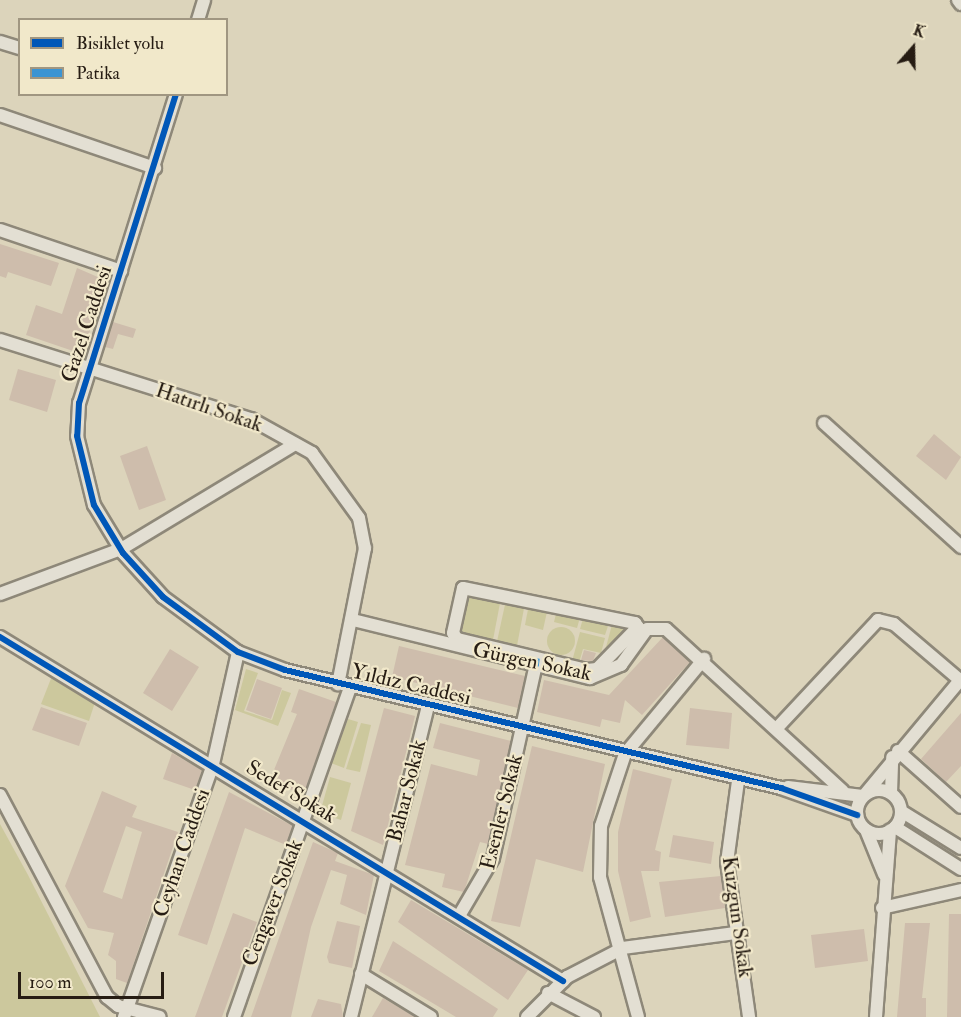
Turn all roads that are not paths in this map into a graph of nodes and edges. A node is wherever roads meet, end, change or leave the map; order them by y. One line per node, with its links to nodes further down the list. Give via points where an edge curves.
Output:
1 (204, 0): 4 (street)
2 (958, 0): 3 (street)
3 (961, 4)
4 (199, 18)
5 (0, 42): 6 (street)
6 (18, 47)
7 (173, 96): 9 (street, Gazel Caddesi)
8 (0, 114): 9 (street)
9 (155, 168): 11 (street, Gazel Caddesi)
10 (0, 230): 11 (street)
11 (121, 271): 13 (street, Gazel Caddesi)
12 (0, 340): 13 (street, Hatırlı Sokak)
13 (89, 370): 15 (street, Hatırlı Sokak, via 258,421); 17 (street, Gazel Caddesi, via 79,403 77,436 94,505)
14 (824, 423): 16 (street)
15 (295, 444): 17 (street); 19 (street, Hatırlı Sokak, via 332,475 359,518 365,548)
16 (961, 547)
17 (121, 549): 18 (street); 21 (street, Gazel Caddesi, via 163,597)
18 (0, 594)
19 (353, 620): 23 (street, Gürgen Sokak); 25 (street, Hatırlı Sokak)
20 (0, 637): 31 (street, Sedef Sokak)
21 (238, 652): 25 (street, Yıldız Caddesi); 31 (street, Ceyhan Caddesi)
22 (704, 659): 23 (street, Gürgen Sokak, via 673,633 652,626 621,665 599,678); 27 (street, Gürgen Sokak); 29 (street)
23 (537, 662): 23 (street, via 456,638 462,589 638,625 595,670); 28 (street, Esenler Sokak)
24 (961, 680): 27 (street, via 894,624 878,620); 30 (street)
25 (344, 686): 26 (street, Yıldız Caddesi); 41 (street, Cengaver Sokak)
26 (428, 705): 28 (street, Yıldız Caddesi); 46 (street, Bahar Sokak)
27 (777, 728): 34 (street, Gürgen Sokak)
28 (523, 729): 29 (street, Yıldız Caddesi); 50 (street, Esenler Sokak, via 490,868)
29 (625, 754): 32 (street, Yıldız Caddesi); 52 (street, via 606,803 599,850 606,903)
30 (895, 754): 35 (street); 37 (street); 38 (street)
31 (213, 764): 41 (street, Sedef Sokak); 56 (street, Ceyhan Caddesi)
32 (738, 781): 33 (street, Yıldız Caddesi); 51 (street, Kuzgun Sokak, via 727,850)
33 (781, 788): 34 (street, Yıldız Caddesi); 40 (street, Yıldız Caddesi)
34 (843, 791): 37 (street, Yıldız Caddesi)
35 (891, 793): 37 (street, Yıldız Caddesi); 39 (street)
36 (0, 795): 56 (street, via 107,997)
37 (864, 795): 40 (street)
38 (961, 807)
39 (901, 811): 42 (street); 44 (street)
40 (857, 815): 43 (street)
41 (305, 819): 46 (street, Sedef Sokak); 58 (street, Cengaver Sokak)
42 (892, 829): 43 (street); 45 (street); 47 (street)
43 (866, 830): 47 (street)
44 (961, 848)
45 (961, 869)
46 (387, 872): 50 (street, Sedef Sokak); 53 (street, Bahar Sokak)
47 (885, 875): 49 (street)
48 (961, 890): 49 (street)
49 (882, 908): 65 (street)
50 (459, 916): 54 (street, Sedef Sokak)
51 (735, 933): 52 (street); 64 (street, Kuzgun Sokak)
52 (623, 948): 54 (street); 63 (street)
53 (361, 974): 59 (street, Bahar Sokak); 60 (street)
54 (563, 981): 55 (street)
55 (548, 993): 61 (street); 62 (street)
56 (125, 1013): 57 (street)
57 (159, 1017)
58 (234, 1017)
59 (351, 1017)
60 (431, 1017)
61 (527, 1017)
62 (594, 1017)
63 (638, 1017)
64 (749, 1017)
65 (876, 1017)

